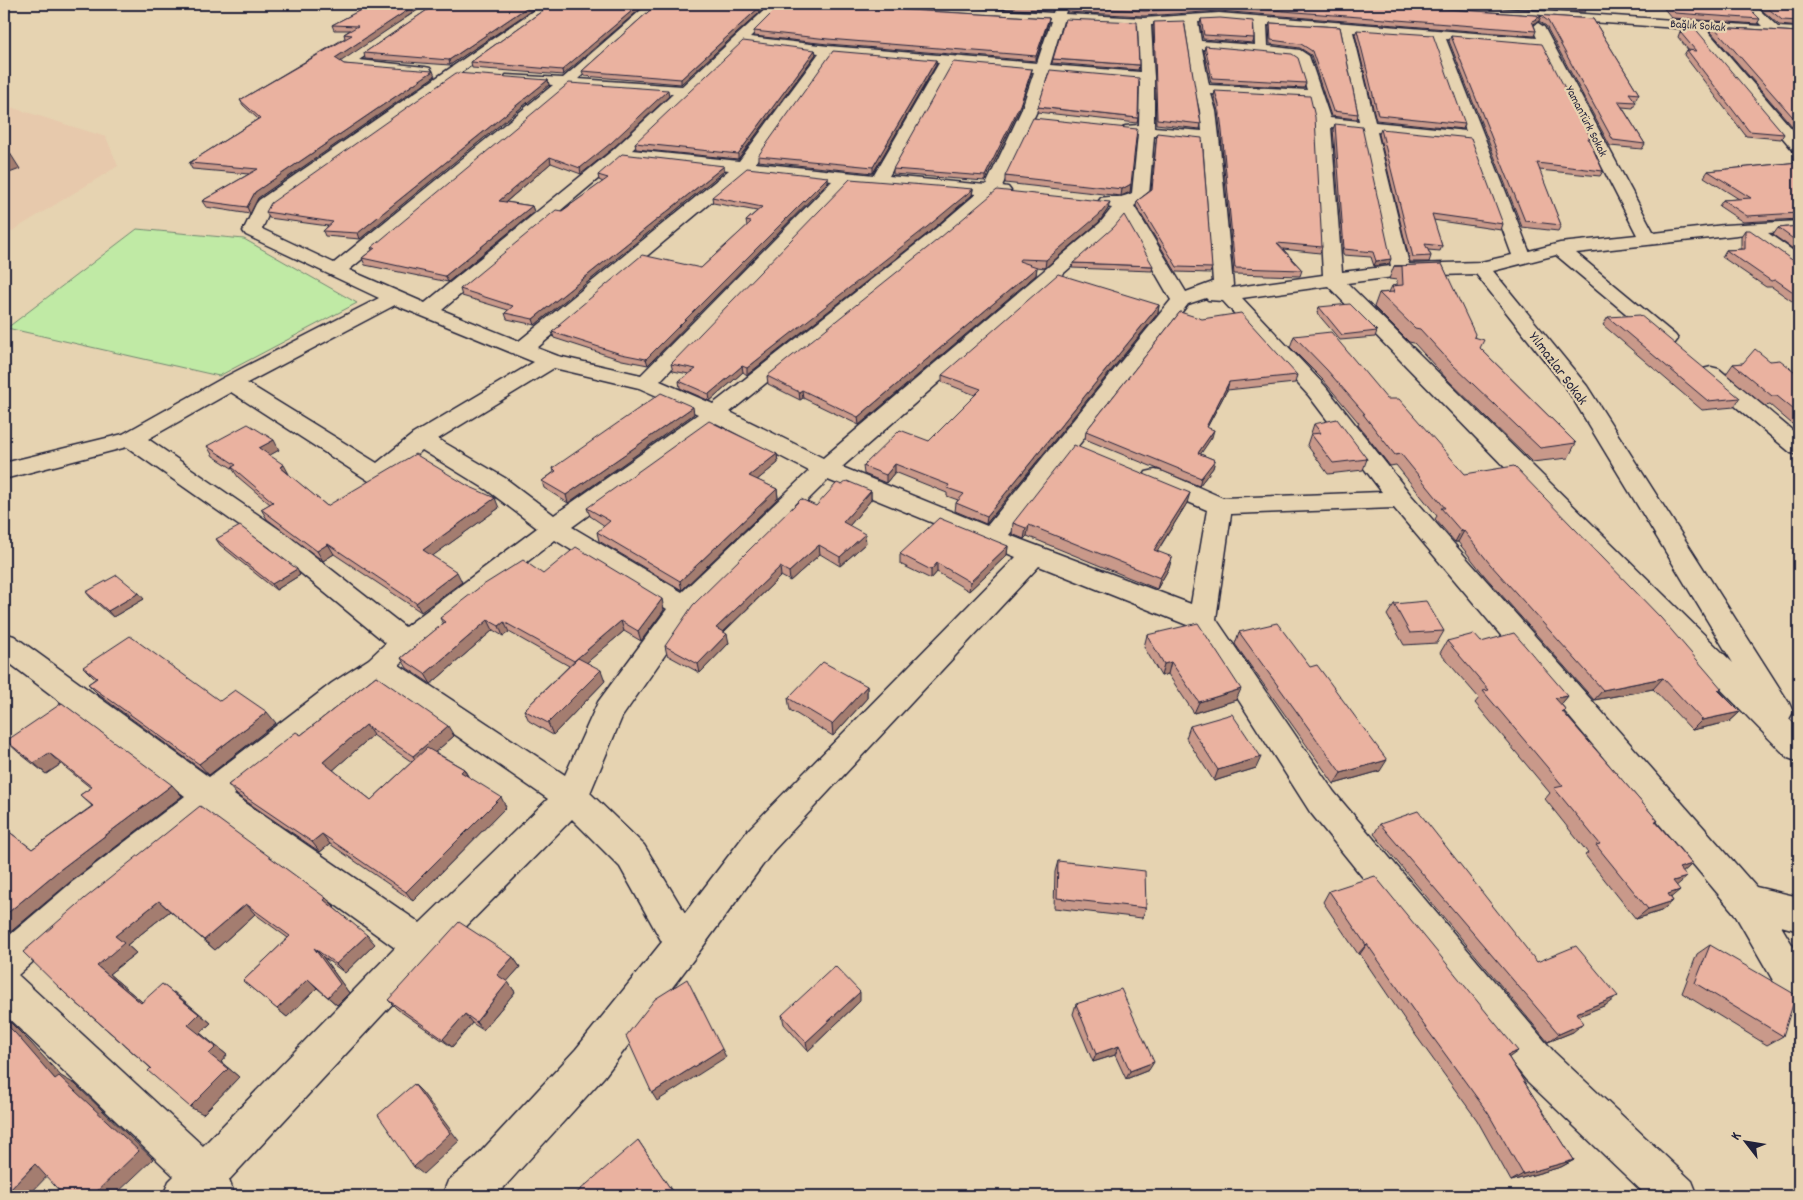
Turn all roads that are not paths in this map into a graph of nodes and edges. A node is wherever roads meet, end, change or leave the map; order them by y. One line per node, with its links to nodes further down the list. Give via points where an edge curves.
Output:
1 (436, 4): 30 (street, via 346,63)
2 (551, 4): 30 (street)
3 (655, 4): 34 (street)
4 (778, 4): 22 (street)
5 (820, 4): 12 (street)
6 (1221, 4): 13 (street)
7 (1386, 4): 9 (street, Bağlık Sokak)
8 (1746, 4): 20 (street)
9 (1415, 5): 10 (street, Bağlık Sokak)
10 (1528, 8): 17 (street, Bağlık Sokak); 23 (street, YamanTürk Sokak)
11 (1653, 10): 17 (street)
12 (1060, 11): 16 (street); 29 (street)
13 (1219, 18): 14 (street); 15 (street)
14 (1190, 20): 16 (street); 25 (street)
15 (1260, 20): 19 (street); 26 (street)
16 (1144, 22): 33 (street)
17 (1662, 22): 18 (street, Bağlık Sokak)
18 (1696, 25): 20 (street, Bağlık Sokak); 44 (street)
19 (1346, 28): 21 (street); 40 (street)
20 (1787, 31): 24 (street)
21 (1438, 35): 23 (street); 43 (street)
22 (739, 40): 27 (street); 36 (street)
23 (1546, 43): 55 (street, YamanTürk Sokak)
24 (1799, 43)
25 (1195, 45): 26 (street); 35 (street)
26 (1262, 49): 37 (street, via 1295,53 1304,59)
27 (828, 50): 28 (street); 46 (street)
28 (947, 61): 29 (street); 48 (street)
29 (1042, 68): 33 (street); 49 (street, via 1035,118)
30 (453, 73): 31 (street); 61 (street, via 265,204 252,231)
31 (472, 75)
32 (500, 77): 34 (street)
33 (1147, 77): 41 (street)
34 (566, 82): 36 (street); 61 (street)
35 (1202, 89): 37 (street); 42 (street)
36 (686, 91): 45 (street)
37 (1316, 95): 38 (street)
38 (1323, 122): 40 (street); 62 (street)
39 (1119, 127): 41 (street)
40 (1370, 127): 43 (street); 60 (street)
41 (1147, 130): 42 (street); 52 (street, via 1140,195)
42 (1210, 137): 65 (street, via 1223,285)
43 (1476, 138): 57 (street)
44 (1799, 147)
45 (619, 153): 46 (street); 66 (street)
46 (744, 166): 47 (street); 67 (street)
47 (845, 177): 48 (street); 70 (street)
48 (879, 180): 49 (street)
49 (992, 189): 50 (street); 71 (street)
50 (1020, 193)
51 (1086, 200): 52 (street)
52 (1124, 204): 65 (street); 75 (street, via 1106,227)
53 (1799, 226): 54 (street)
54 (1749, 228): 55 (street); 58 (street)
55 (1648, 239): 56 (street)
56 (1560, 249): 57 (street); 74 (street)
57 (1523, 258): 59 (street)
58 (1799, 263)
59 (1482, 268): 60 (street); 88 (street, Yılmazlar Sokak, via 1576,386)
60 (1401, 270): 62 (street)
61 (336, 271): 64 (street)
62 (1333, 280): 63 (street); 88 (street)
63 (1228, 295): 65 (street); 78 (street, via 1317,392)
64 (394, 298): 66 (street); 69 (street)
65 (1182, 300): 81 (street, via 1077,446)
66 (427, 312): 67 (street)
67 (521, 350): 68 (street)
68 (551, 361): 70 (street); 73 (street)
69 (231, 383): 72 (street); 73 (street, via 378,475)
70 (646, 383): 71 (street)
71 (715, 413): 75 (street); 80 (street)
72 (131, 438): 77 (street); 85 (street, via 277,540)
73 (421, 439): 80 (street, via 496,484)
74 (1799, 448)
75 (825, 469): 81 (street); 83 (street)
76 (1131, 469): 79 (street)
77 (4, 471)
78 (1402, 500): 79 (street); 91 (street)
79 (1220, 506): 84 (street)
80 (554, 528): 83 (street); 85 (street)
81 (992, 538): 82 (street)
82 (1034, 555): 84 (street); 93 (street, via 761,840)
83 (684, 606): 90 (street, via 609,711)
84 (1202, 620): 100 (street, via 1322,802 1540,1066)
85 (405, 642): 87 (street)
86 (4, 644): 89 (street)
87 (379, 667): 89 (street, via 343,690); 90 (street)
88 (1799, 747)
89 (210, 796): 94 (street); 95 (street, via 83,895)
90 (572, 797): 93 (street, via 632,856); 94 (street)
91 (1746, 901): 92 (street); 97 (street)
92 (1799, 914)
93 (683, 944): 99 (street, via 590,1063 488,1175)
94 (422, 946): 98 (street)
95 (4, 963)
96 (4, 988): 98 (street)
97 (1799, 990)
98 (201, 1189)
99 (463, 1196)
100 (1677, 1196)

